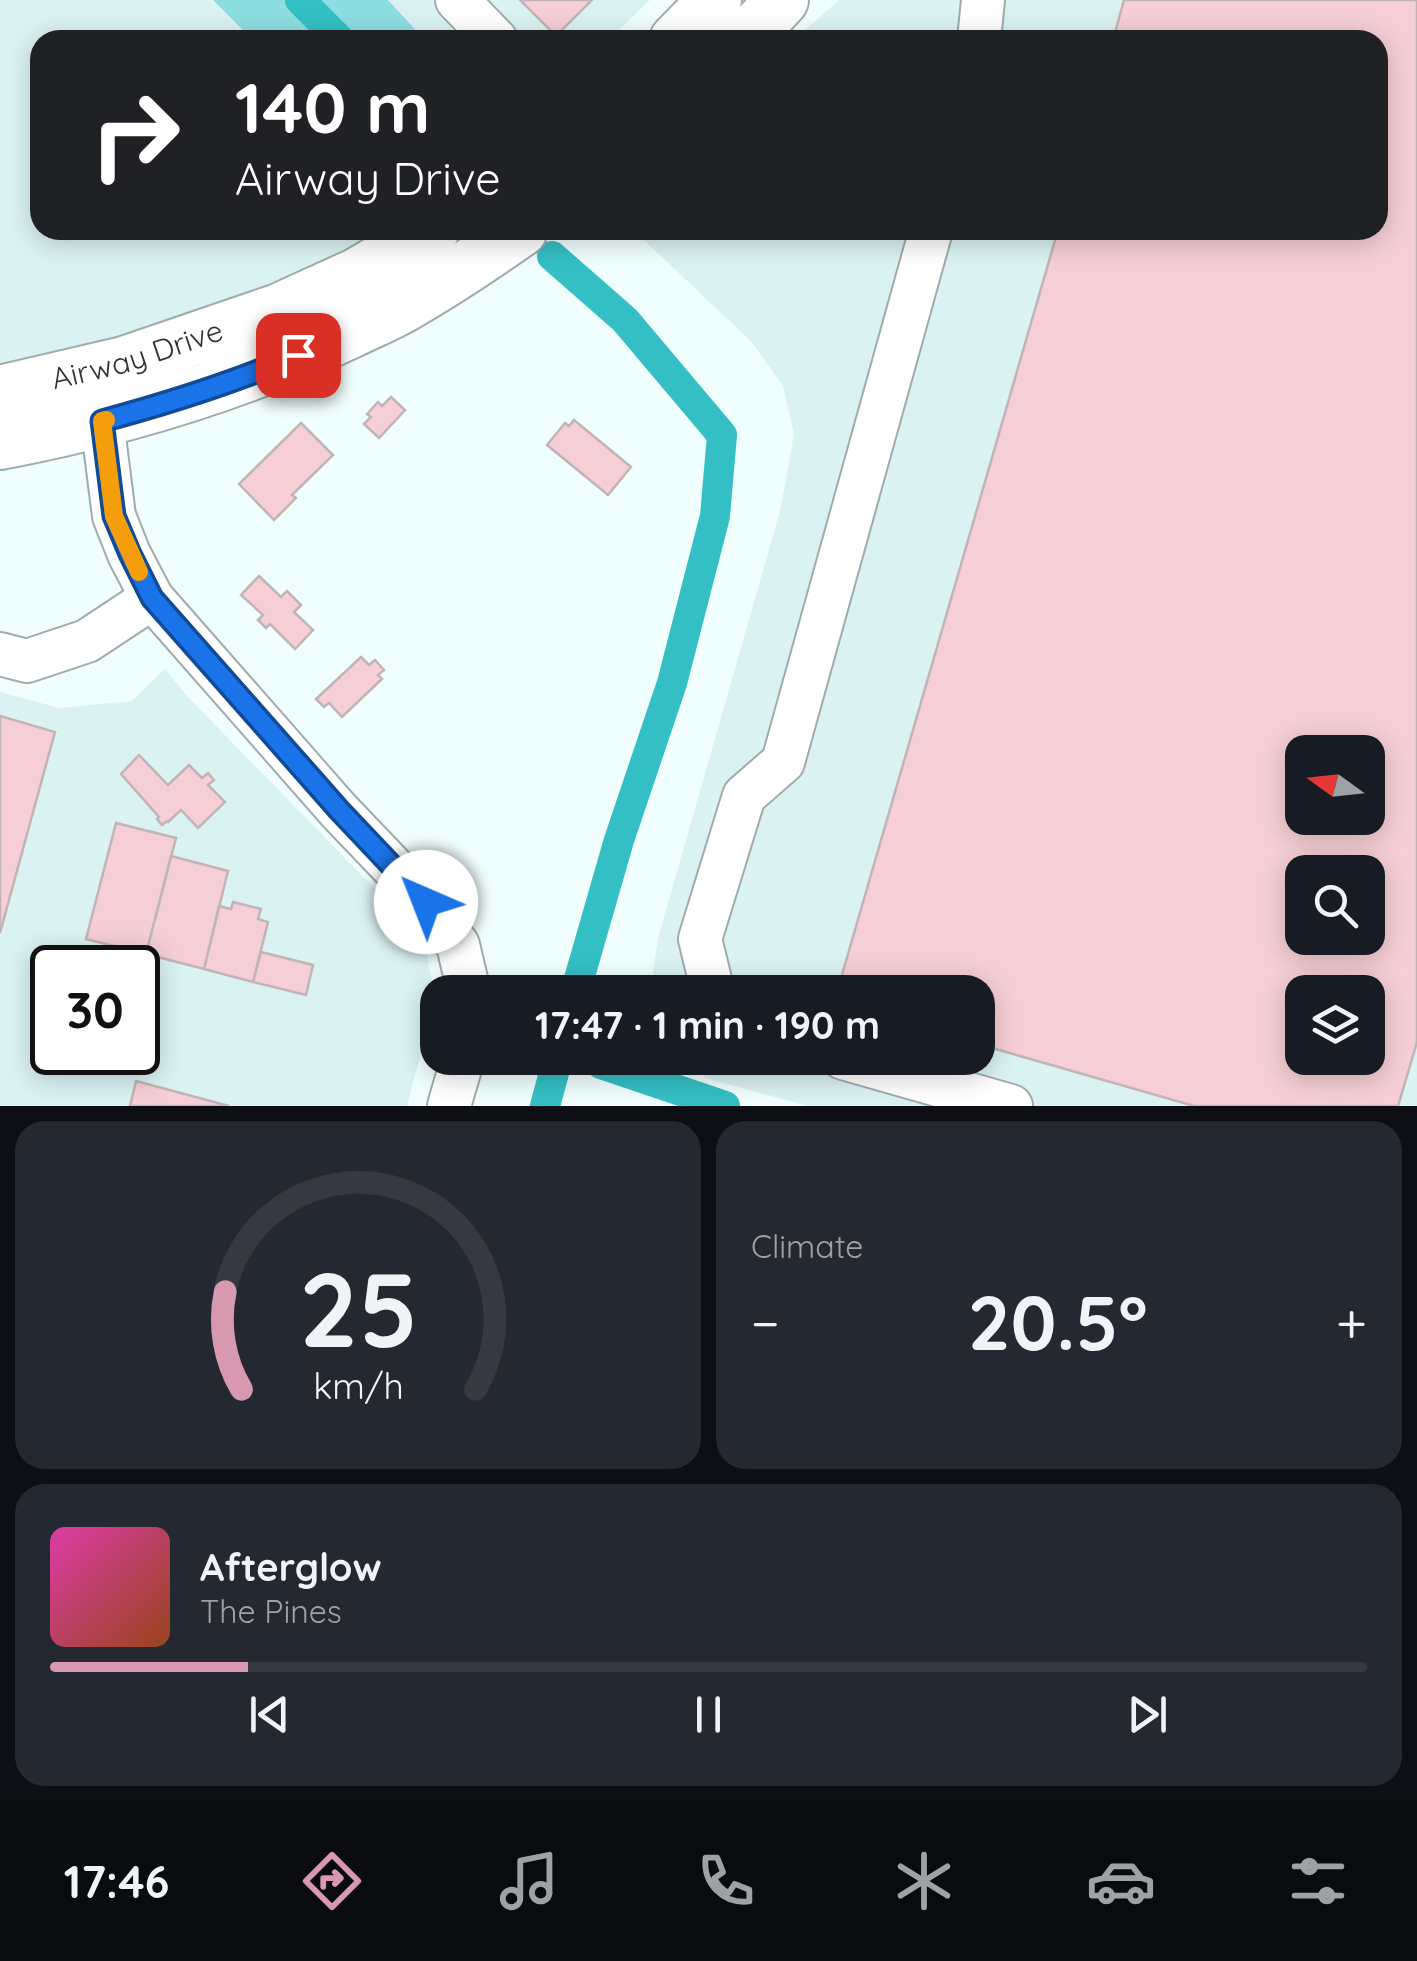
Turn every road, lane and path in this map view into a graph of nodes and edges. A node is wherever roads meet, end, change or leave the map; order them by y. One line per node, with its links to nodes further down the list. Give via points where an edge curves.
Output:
1 (456, 0): 5 (street)
2 (715, 0): 6 (main road)
3 (782, 0): 7 (main road)
4 (983, 0): 8 (street)
5 (486, 30)
6 (686, 30)
7 (754, 30)
8 (981, 30)
9 (416, 240): 12 (main road, Airway Drive)
10 (506, 240): 14 (main road, Airway Drive, via 404,306 324,344 248,376)
11 (928, 240): 19 (street, via 783,762 744,796 700,939)
12 (358, 274): 13 (main road, Airway Drive, via 178,346); 14 (main road, via 289,330 127,387 112,397)
13 (0, 392)
14 (102, 421): 15 (main road, Airway Drive); 16 (street, via 114,516)
15 (0, 443)
16 (152, 598): 17 (street, via 87,642 27,662); 18 (street, via 426,902 458,945)
17 (0, 654)
18 (464, 975)
19 (709, 975)
20 (459, 1075): 22 (street)
21 (902, 1075): 23 (street)
22 (450, 1106)
23 (1011, 1106)

